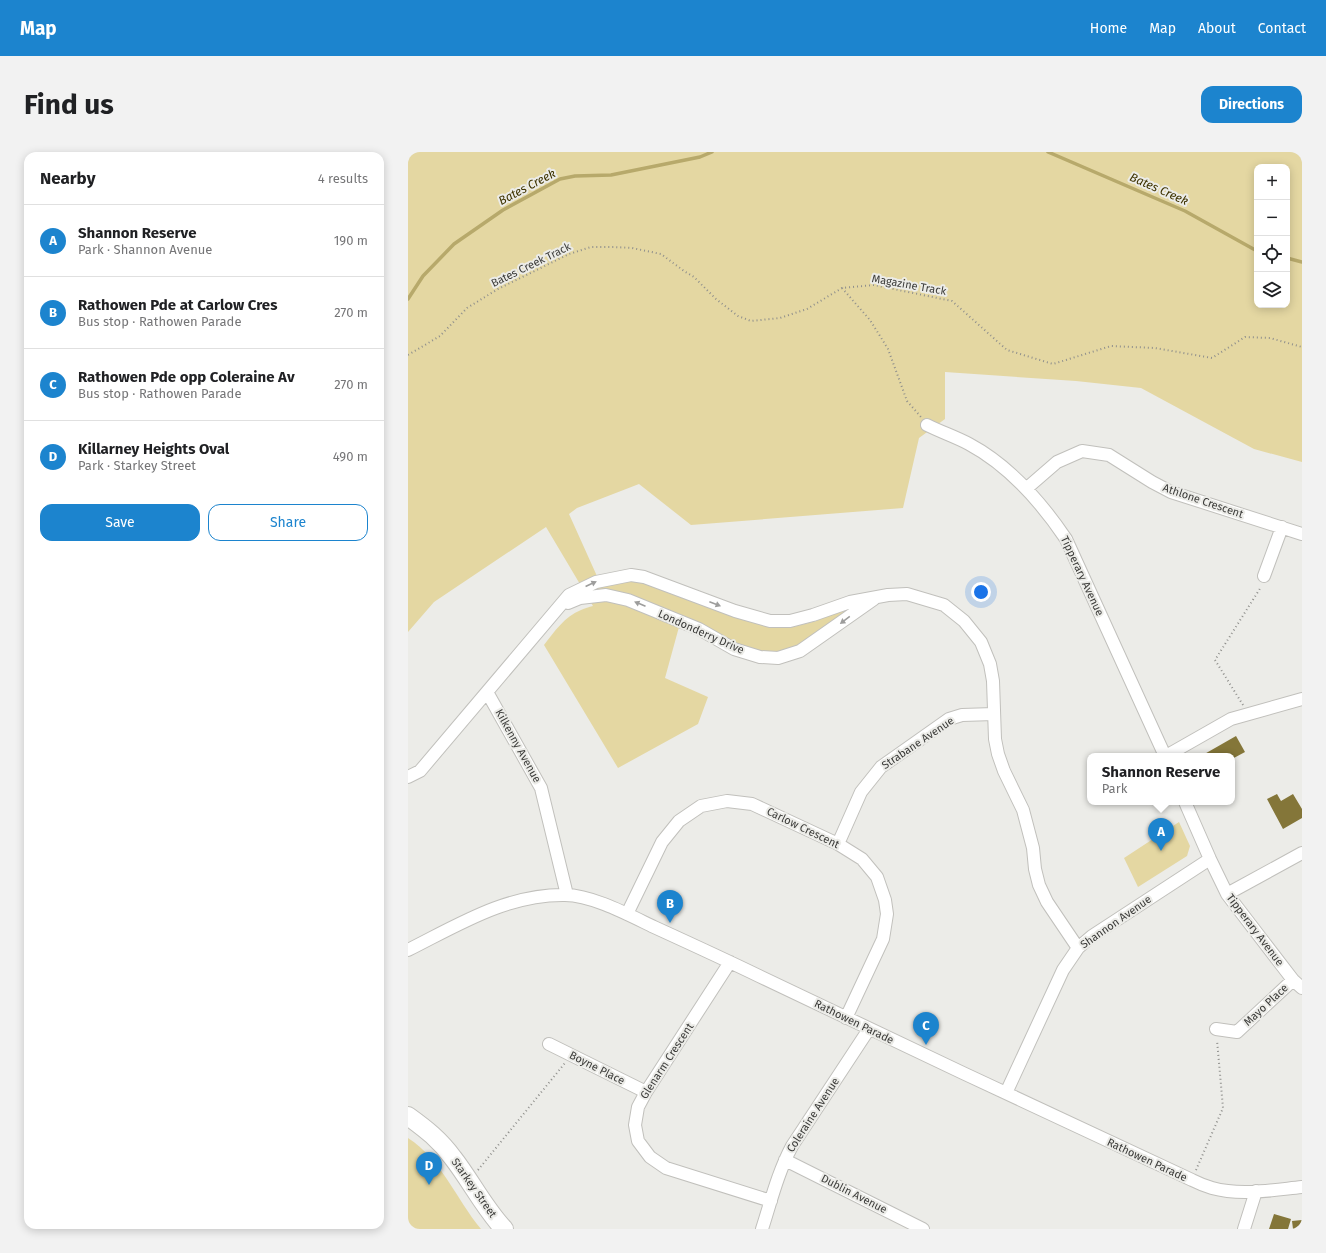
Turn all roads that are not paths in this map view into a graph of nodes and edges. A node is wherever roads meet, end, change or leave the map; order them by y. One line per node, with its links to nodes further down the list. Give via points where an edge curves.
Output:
1 (927, 426): 2 (street, Tipperary Avenue, via 969,444 995,461)
2 (1027, 488): 3 (street, Athlone Crescent, via 1057,462 1082,451 1109,455 1171,492); 11 (street, Tipperary Avenue, via 1066,539)
3 (1282, 527): 4 (street, Athlone Crescent); 5 (street)
4 (1302, 534)
5 (1264, 576)
6 (877, 597): 7 (street, Londonderry Drive, one-way to 6, via 569,595 596,582 632,575 644,576 735,611 770,621 790,622 850,602); 7 (street, Londonderry Drive, one-way to 7, via 800,651 778,658 760,657 734,648 699,629 628,600 606,595 580,598); 10 (street, Londonderry Drive, via 907,594 944,605 964,621 981,642 990,664)
7 (559, 606): 8 (street, Londonderry Drive)
8 (488, 692): 13 (street, Londonderry Drive, via 420,771); 19 (street, Kilkenny Avenue, via 541,788)
9 (1302, 700): 12 (street, via 1231,719)
10 (994, 714): 15 (street, Strabane Avenue, via 962,715 949,719 881,767 861,792); 21 (street, Londonderry Drive, via 998,754 1023,810 1039,885 1047,902)
11 (1164, 753)
12 (1170, 753)
13 (408, 777)
14 (1186, 805): 17 (street, Tipperary Avenue)
15 (838, 844): 20 (street, Carlow Crescent, via 752,804 727,801 701,806 678,821 662,842); 26 (street, Carlow Crescent, via 862,859 877,877 886,900 883,939)
16 (1302, 852): 18 (street)
17 (1210, 859): 18 (street, Tipperary Avenue); 21 (street, Shannon Avenue, via 1092,936)
18 (1227, 894): 24 (street, Tipperary Avenue)
19 (567, 895): 20 (street, Rathowen Parade); 22 (street, Rathowen Parade, via 522,899 494,908)
20 (627, 914): 23 (street, Rathowen Parade)
21 (1078, 948): 31 (street, Shannon Avenue, via 1063,970)
22 (408, 950)
23 (730, 962): 26 (street, Rathowen Parade); 30 (street, Glenarm Crescent)
24 (1293, 980): 25 (street, Tipperary Avenue); 28 (street, Mayo Place, via 1237,1032)
25 (1302, 988)
26 (846, 1018): 27 (street, Rathowen Parade)
27 (869, 1029): 31 (street, Rathowen Parade); 33 (street, Coleraine Avenue)
28 (1216, 1029)
29 (549, 1044): 30 (street, Boyne Place)
30 (646, 1092): 36 (street, Glenarm Crescent, via 638,1107 635,1125 638,1141 650,1157 666,1168)
31 (1006, 1093): 35 (street, Rathowen Parade, via 1212,1188)
32 (408, 1116): 37 (street, Starkey Street, via 430,1132 454,1158 486,1208)
33 (785, 1160): 36 (street, Coleraine Avenue); 39 (street, Dublin Avenue)
34 (1302, 1186): 35 (street, Rathowen Parade)
35 (1256, 1191): 40 (street)
36 (771, 1201): 38 (street, Coleraine Avenue)
37 (504, 1229)
38 (762, 1229)
39 (923, 1229)
40 (1244, 1229)

